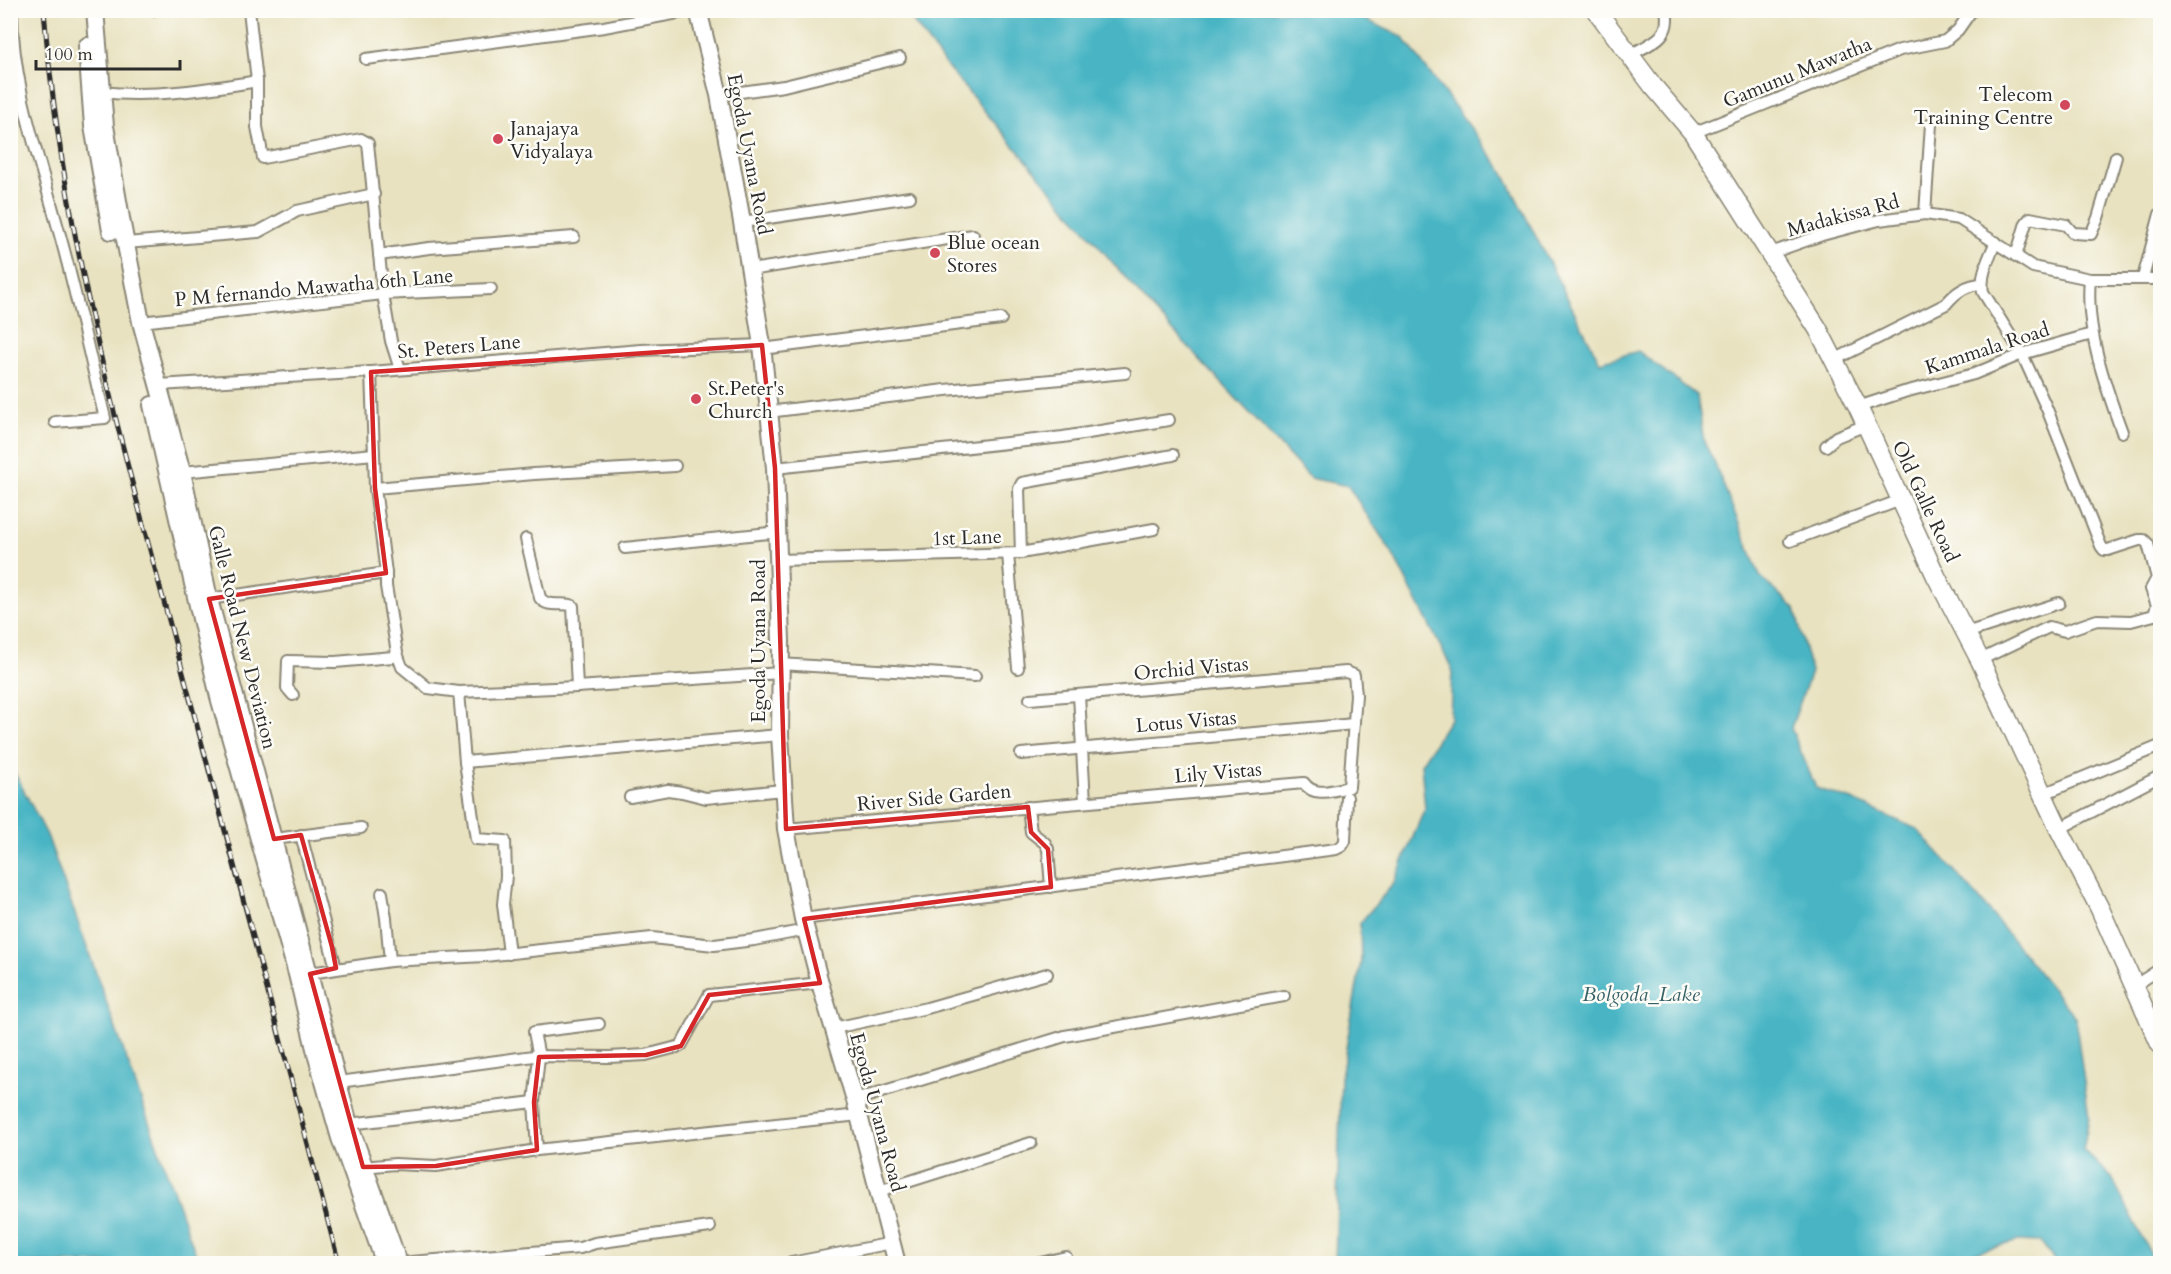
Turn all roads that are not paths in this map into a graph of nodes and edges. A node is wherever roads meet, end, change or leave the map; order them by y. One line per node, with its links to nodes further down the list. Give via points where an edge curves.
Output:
1 (12, 10): 15 (street)
2 (84, 10): 110 (main road, Galle Road New Deviation, via 93,126 110,226 219,697)
3 (96, 10): 4 (street); 14 (main road, Galle Road New Deviation)
4 (153, 10)
5 (249, 10): 13 (street)
6 (696, 10): 12 (street, via 604,27); 16 (main road, Egoda Uyana Road)
7 (1596, 10): 10 (highway, Old Galle Road)
8 (1666, 10): 10 (street, via 1667,26 1662,36)
9 (1972, 10): 18 (street, Gamunu Mawatha, via 1946,41 1900,50)
10 (1630, 55): 18 (highway, Old Galle Road)
11 (900, 58): 16 (street, via 784,86)
12 (366, 59)
13 (257, 81): 14 (street, via 181,92); 20 (street, via 257,127 263,158 361,139 368,143)
14 (102, 92): 28 (main road, Galle Road New Deviation)
15 (16, 95): 52 (street, via 59,230 105,418)
16 (719, 95): 24 (main road, Egoda Uyana Road)
17 (1930, 124): 22 (street)
18 (1693, 133): 29 (highway, Old Galle Road)
19 (2116, 157): 31 (street, via 2091,234 2030,218)
20 (374, 194): 28 (street, via 297,211 258,232); 30 (street)
21 (910, 198): 24 (street)
22 (1925, 214): 27 (street, Madakissa Rd, via 1959,219); 29 (street, Madakissa Rd, via 1868,223)
23 (2160, 214): 33 (street)
24 (742, 222): 32 (main road, Egoda Uyana Road)
25 (973, 235): 32 (street)
26 (574, 237): 30 (street)
27 (1996, 242): 31 (street, Madakissa Rd); 36 (street)
28 (126, 243): 40 (main road, Galle Road New Deviation)
29 (1771, 253): 44 (highway, Old Galle Road)
30 (379, 255): 38 (street)
31 (2016, 256): 34 (street, Madakissa Rd, via 2033,267)
32 (750, 270): 42 (main road, Egoda Uyana Road)
33 (2143, 278): 34 (street, Madakissa Rd); 35 (street, Madakissa Rd)
34 (2090, 279): 41 (street)
35 (2160, 279)
36 (1982, 284): 43 (street, via 1983,292); 44 (street, via 1964,289 1946,304)
37 (491, 289): 38 (street, P M fernando Mawatha 6th Lane)
38 (383, 294): 40 (street, P M fernando Mawatha 6th Lane); 45 (street)
39 (1001, 320): 42 (street, St. Peters Lane)
40 (141, 322): 48 (main road, Galle Road New Deviation)
41 (2092, 334): 43 (street, Kammala Road); 54 (street)
42 (762, 347): 45 (street, St. Peters Lane, via 642,350); 50 (main road, Egoda Uyana Road)
43 (2022, 354): 49 (street, Kammala Road, via 1974,374); 76 (street, via 2101,546 2108,550 2139,540 2148,544 2157,578 2151,589 2157,605 2154,615 2131,621 2097,620 2065,631 2049,627)
44 (1834, 360): 49 (highway, Old Galle Road)
45 (400, 369): 46 (street, St. Peters Lane)
46 (371, 372): 48 (street, St. Peters Lane); 56 (street)
47 (1125, 373): 50 (street)
48 (159, 385): 60 (main road, Galle Road New Deviation)
49 (1858, 407): 53 (highway, Old Galle Road)
50 (768, 412): 59 (main road, Egoda Uyana Road)
51 (1169, 420): 59 (street, via 1063,437)
52 (55, 422)
53 (1866, 425): 55 (street, via 1836,437); 62 (highway, Old Galle Road)
54 (2122, 432)
55 (1826, 446)
56 (374, 454): 60 (street); 61 (street)
57 (1173, 455): 68 (street, via 1022,483)
58 (675, 466): 61 (street)
59 (775, 468): 64 (main road, Egoda Uyana Road)
60 (182, 472): 72 (main road, Galle Road New Deviation)
61 (375, 488): 71 (street)
62 (1901, 500): 66 (street); 74 (highway, Old Galle Road)
63 (1154, 529): 68 (street, 1st Lane)
64 (778, 532): 67 (street); 70 (main road, Egoda Uyana Road)
65 (526, 539): 80 (street, via 543,602 573,606)
66 (1791, 541)
67 (625, 548)
68 (1021, 553): 69 (street, 1st Lane)
69 (1008, 554): 70 (street, 1st Lane); 77 (street)
70 (779, 560): 78 (main road, Egoda Uyana Road)
71 (386, 573): 72 (street); 75 (street)
72 (209, 599): 102 (main road, Galle Road New Deviation)
73 (2059, 603): 74 (street)
74 (1966, 633): 76 (highway, Old Galle Road)
75 (397, 653): 81 (street, via 402,667 428,688); 82 (street, via 367,660 288,661 287,687)
76 (1980, 660): 94 (highway, Old Galle Road)
77 (1018, 668)
78 (780, 669): 79 (street); 80 (street); 86 (main road, Egoda Uyana Road)
79 (975, 676)
80 (578, 687): 81 (street)
81 (459, 692): 90 (street)
82 (293, 695)
83 (1079, 695): 84 (street, Orchid Vistas); 85 (street, Orchid Vistas, via 1346,672 1354,675); 88 (street)
84 (1030, 699)
85 (1354, 724): 88 (street, Lotus Vistas); 93 (street)
86 (780, 735): 90 (street); 92 (main road, Egoda Uyana Road)
87 (2160, 746): 94 (street)
88 (1082, 749): 89 (street, Lotus Vistas); 96 (street)
89 (1021, 754)
90 (465, 762): 106 (street, via 476,839 505,841 503,904)
91 (2160, 776): 100 (street)
92 (782, 790): 95 (street, via 706,798 668,790); 99 (main road, Egoda Uyana Road)
93 (1348, 792): 96 (street, Lily Vistas, via 1314,792 1304,783); 103 (street, via 1345,841 1336,849)
94 (2043, 794): 100 (highway, Old Galle Road)
95 (630, 797)
96 (1085, 802): 97 (street, River Side Garden)
97 (1028, 807): 99 (street, River Side Garden); 103 (street, via 1031,832 1048,849)
98 (362, 828): 101 (street)
99 (786, 828): 105 (main road, Egoda Uyana Road)
100 (2059, 829): 113 (highway, Old Galle Road)
101 (301, 835): 102 (street); 108 (street)
102 (274, 839): 110 (main road, Galle Road New Deviation)
103 (1051, 886): 105 (street)
104 (382, 893): 107 (street)
105 (805, 925): 106 (street, via 754,940 714,945 652,938); 112 (main road, Egoda Uyana Road)
106 (509, 954): 107 (street)
107 (390, 961): 108 (street)
108 (336, 968): 110 (street)
109 (2160, 969): 113 (street)
110 (303, 974): 119 (main road, Galle Road New Deviation); 130 (main road, Galle Road New Deviation, via 317,1057 340,1138)
111 (1047, 974): 116 (street, via 927,1008)
112 (820, 983): 116 (main road, Egoda Uyana Road); 118 (street, via 709,995 681,1046 646,1055)
113 (2134, 986): 117 (highway, Old Galle Road)
114 (1284, 996): 121 (street, via 1065,1036)
115 (599, 1024): 118 (street, via 534,1032)
116 (834, 1028): 121 (main road, Egoda Uyana Road)
117 (2160, 1044)
118 (539, 1057): 119 (street); 120 (street)
119 (339, 1082): 122 (main road, Galle Road New Deviation)
120 (534, 1102): 122 (street); 124 (street)
121 (857, 1107): 124 (street); 126 (main road, Egoda Uyana Road)
122 (349, 1124): 125 (main road, Galle Road New Deviation)
123 (1031, 1143): 126 (street)
124 (537, 1150): 125 (street, via 436,1166)
125 (363, 1167): 131 (main road, Galle Road New Deviation)
126 (879, 1191): 128 (main road, Egoda Uyana Road)
127 (710, 1227): 131 (street, via 596,1242 580,1248)
128 (892, 1242): 132 (street); 133 (main road, Egoda Uyana Road)
129 (1066, 1257): 134 (street)
130 (385, 1263)
131 (399, 1263)
132 (786, 1263)
133 (897, 1263)
134 (1036, 1263)

